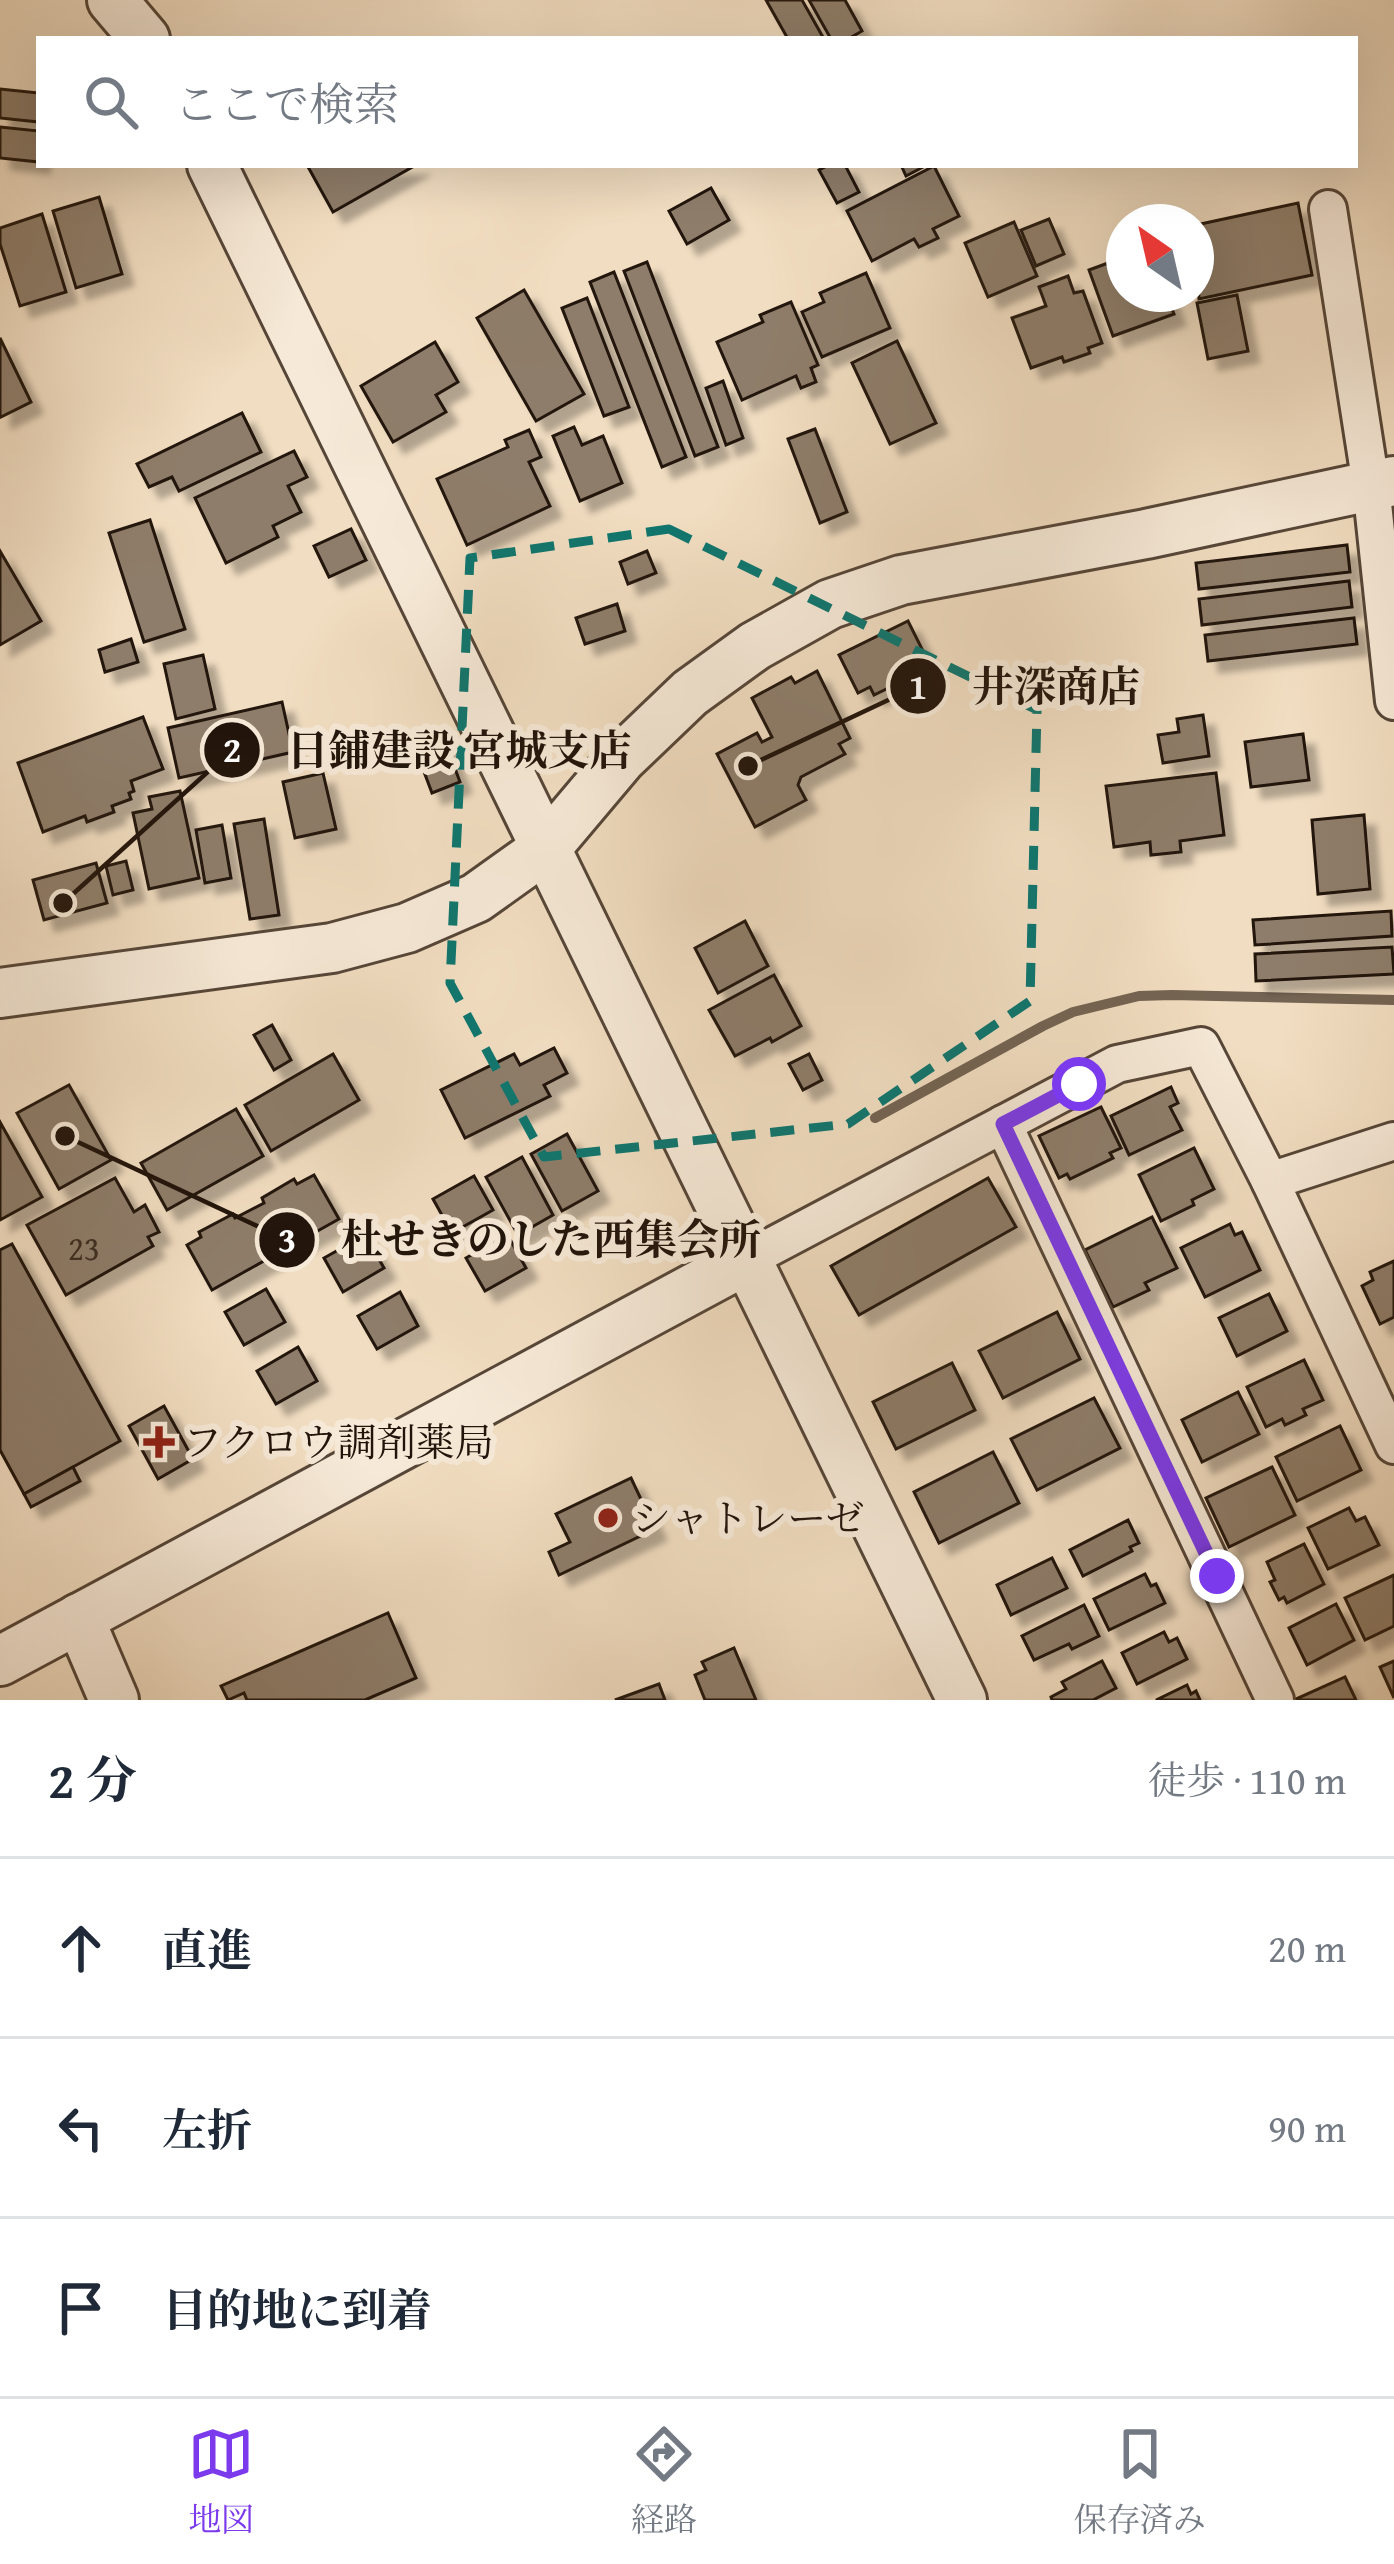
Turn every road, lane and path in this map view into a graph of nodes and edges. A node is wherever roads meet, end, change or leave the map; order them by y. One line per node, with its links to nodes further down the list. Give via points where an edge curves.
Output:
1 (112, 0): 2 (street)
2 (142, 36)
3 (213, 168): 7 (street)
4 (1328, 209): 5 (street)
5 (1383, 483): 6 (street); 7 (street, via 901,580 830,604 690,693)
6 (1394, 701)
7 (546, 848): 8 (street, via 476,898 332,948); 12 (street)
8 (0, 993)
9 (1003, 1124): 11 (street, via 1117,1064 1201,1046); 12 (street); 18 (street)
10 (1394, 1141): 11 (street)
11 (1270, 1181): 13 (street)
12 (746, 1260): 14 (street); 17 (street)
13 (1394, 1445)
14 (80, 1618): 15 (street); 16 (street)
15 (0, 1661)
16 (114, 1700)
17 (962, 1700)
18 (1275, 1700)

